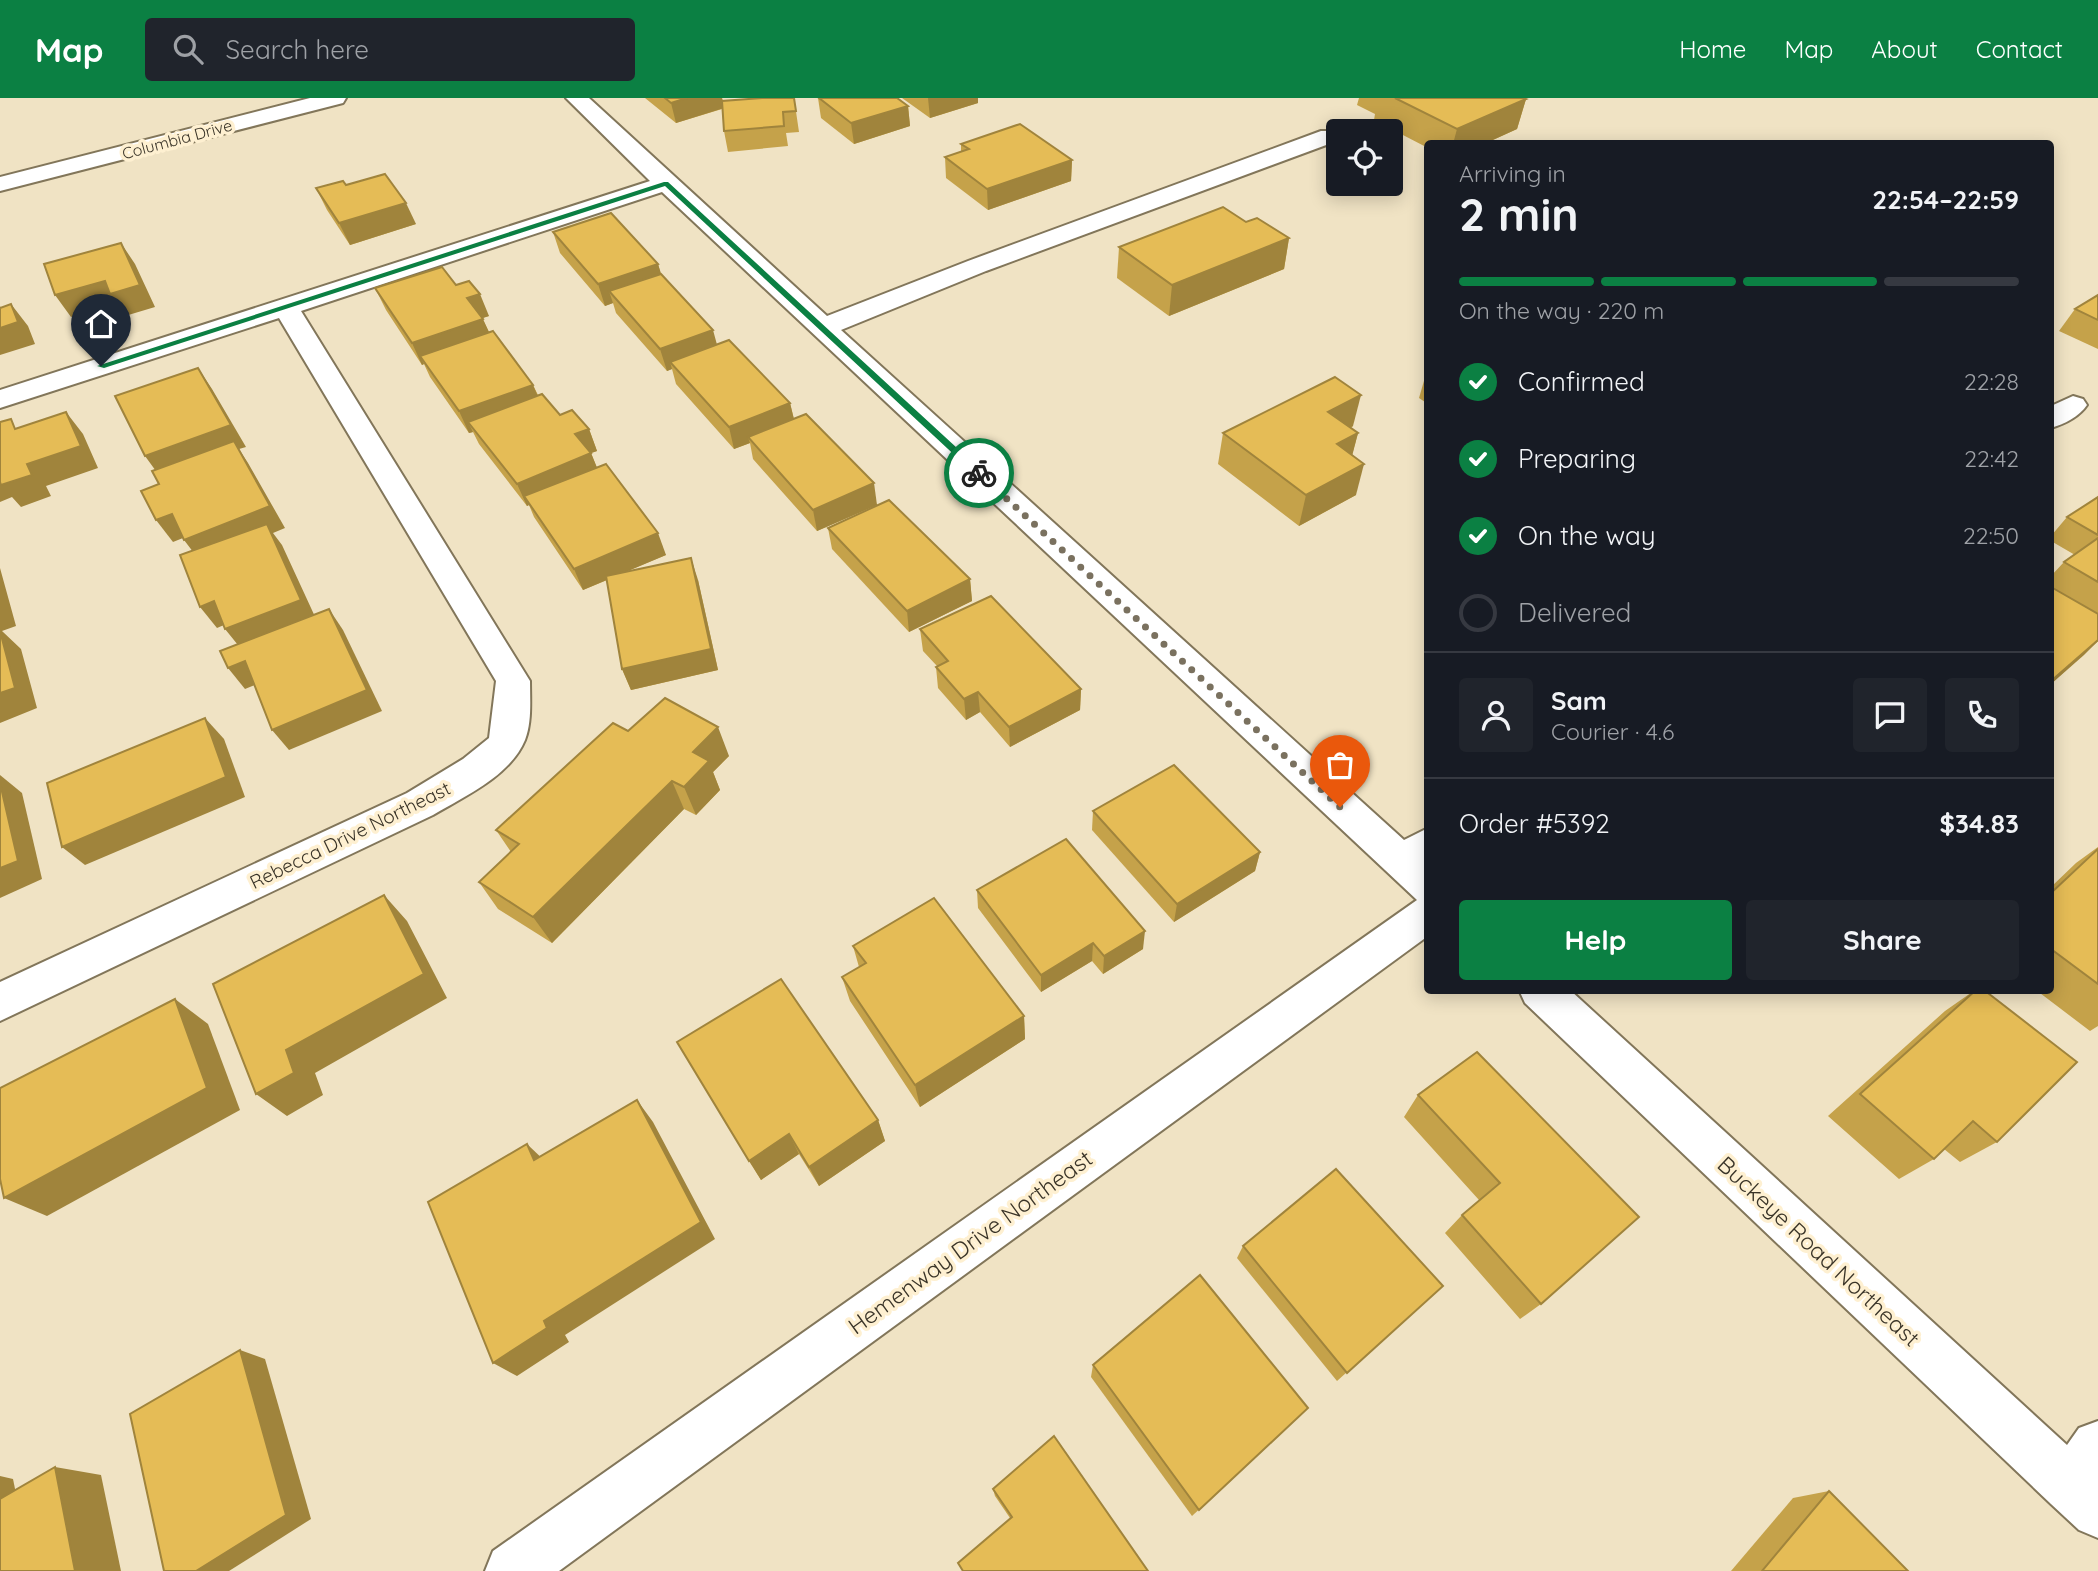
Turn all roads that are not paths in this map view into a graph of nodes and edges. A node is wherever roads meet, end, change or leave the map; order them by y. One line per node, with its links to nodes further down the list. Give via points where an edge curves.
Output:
1 (335, 98): 4 (street, Columbia Drive)
2 (577, 98): 5 (street)
3 (1326, 137): 7 (street)
4 (6, 178)
5 (666, 183): 6 (street); 7 (street)
6 (286, 307): 8 (street); 12 (street, Rebecca Drive Northeast, via 513,681 512,711 503,746 461,780 420,804)
7 (824, 327): 9 (street)
8 (0, 398)
9 (1419, 865)
10 (1424, 916): 14 (street, Hemenway Drive Northeast)
11 (1544, 994): 13 (street, Buckeye Road Northeast)
12 (0, 1002)
13 (2089, 1481)
14 (513, 1571)

